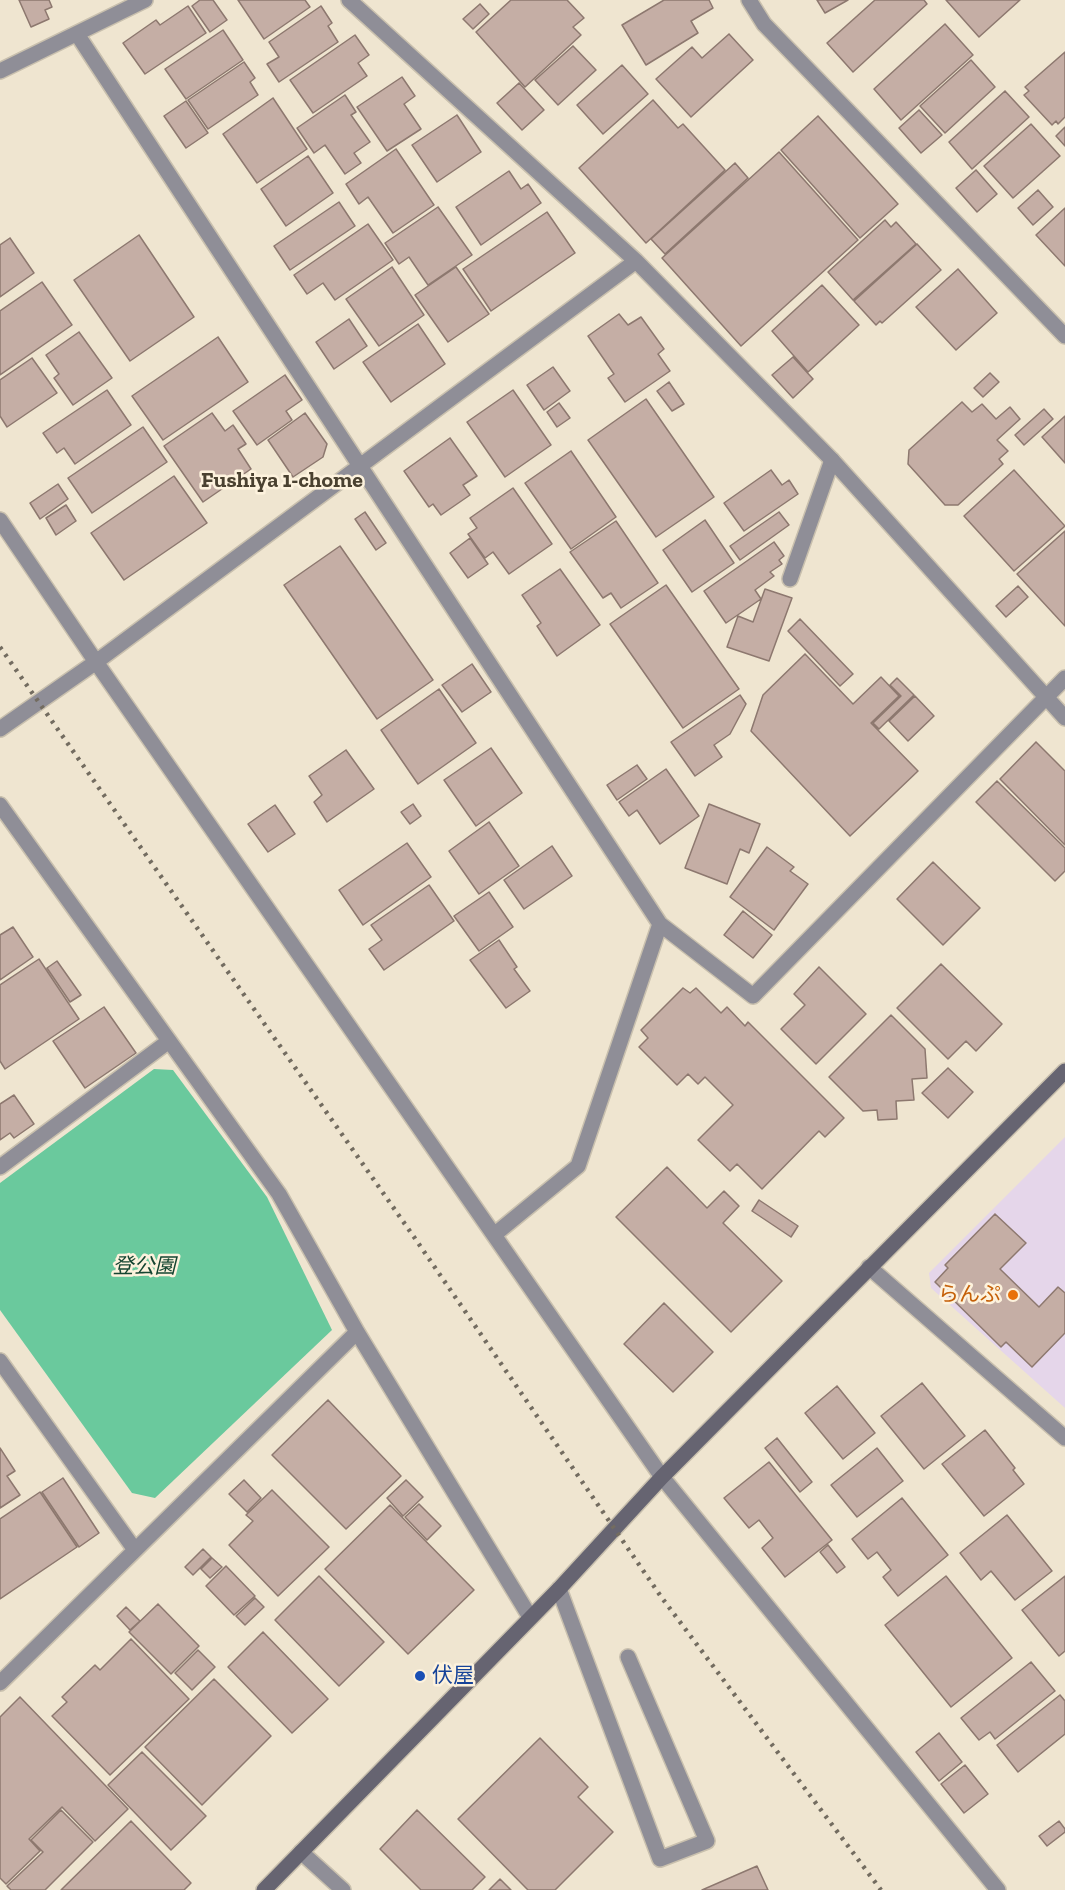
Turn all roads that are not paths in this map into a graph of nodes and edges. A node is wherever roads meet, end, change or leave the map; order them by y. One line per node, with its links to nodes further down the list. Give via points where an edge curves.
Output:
1 (145, 0): 4 (street)
2 (349, 0): 6 (street)
3 (749, 0): 7 (street, via 764,24)
4 (77, 34): 5 (street); 9 (street)
5 (0, 71)
6 (636, 261): 8 (street); 9 (street)
7 (1065, 336)
8 (832, 460): 11 (street); 14 (street)
9 (360, 466): 12 (street); 18 (street)
10 (0, 520): 12 (street)
11 (790, 579)
12 (96, 662): 16 (street); 22 (street)
13 (1065, 678): 14 (street)
14 (1046, 698): 15 (street); 18 (street, via 753,996)
15 (1065, 718)
16 (0, 729)
17 (0, 805): 19 (street)
18 (660, 924): 22 (street, via 578,1166)
19 (169, 1041): 21 (street); 24 (street, via 279,1194)
20 (1065, 1071): 23 (street)
21 (0, 1167)
22 (494, 1235): 27 (street)
23 (869, 1267): 26 (street); 27 (street)
24 (357, 1332): 28 (street); 30 (street)
25 (0, 1361): 28 (street)
26 (1065, 1438)
27 (662, 1477): 29 (street); 36 (street)
28 (135, 1550): 32 (street)
29 (559, 1589): 30 (street); 31 (street, via 660,1859 707,1841)
30 (530, 1617): 33 (street)
31 (628, 1657)
32 (0, 1683)
33 (301, 1852): 34 (street); 35 (street)
34 (264, 1890)
35 (344, 1890)
36 (998, 1890)

